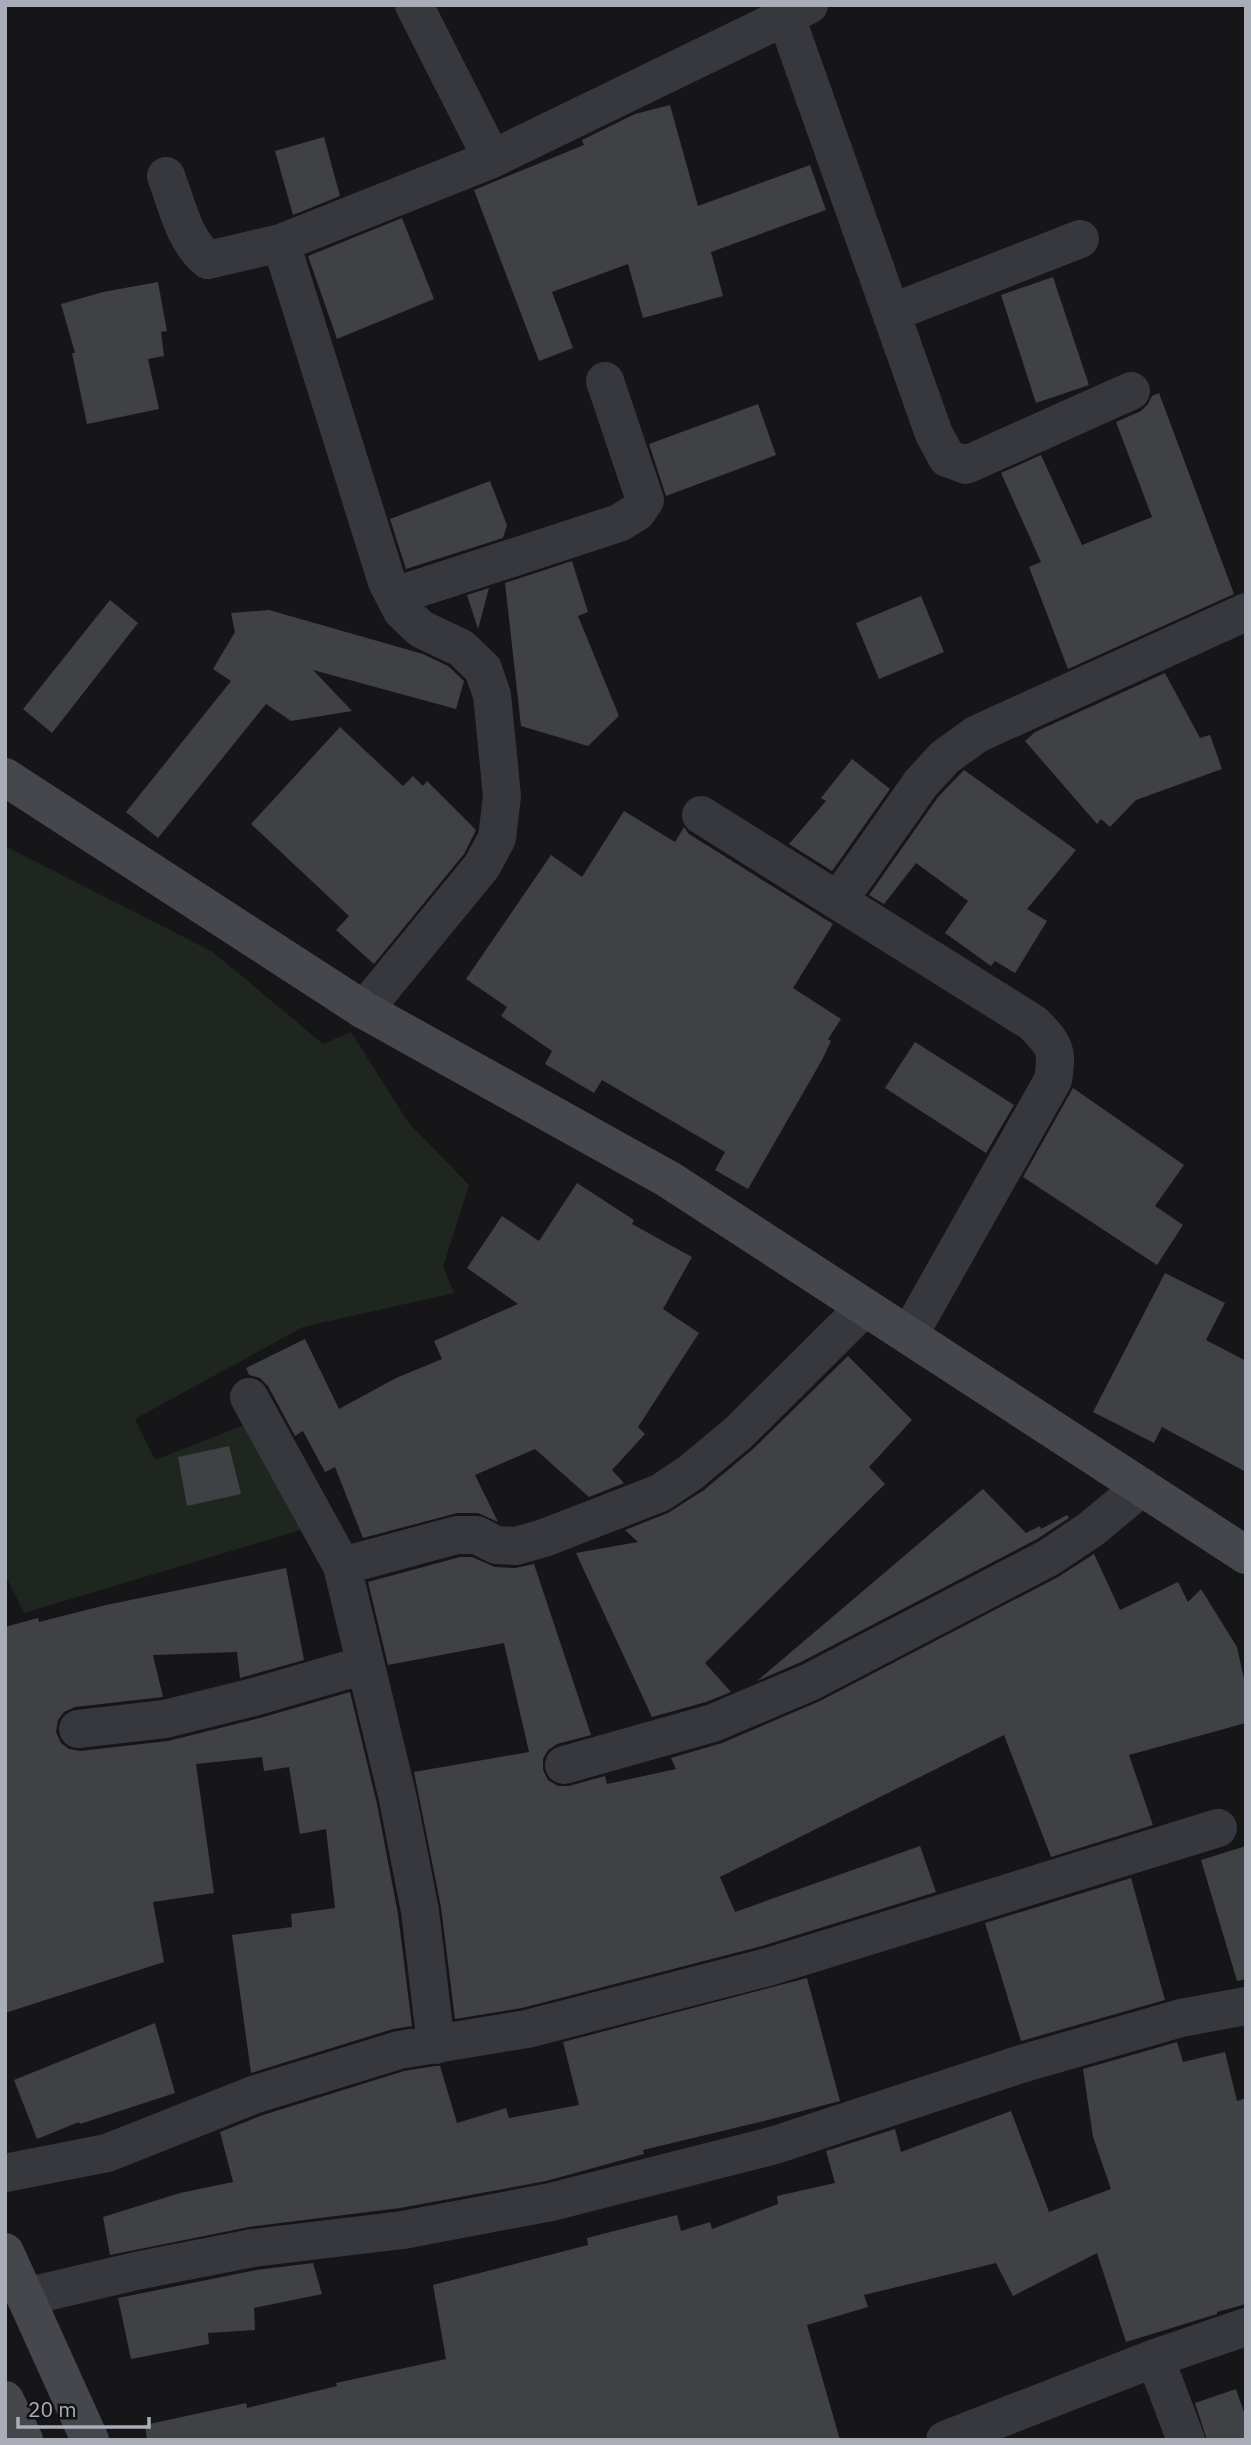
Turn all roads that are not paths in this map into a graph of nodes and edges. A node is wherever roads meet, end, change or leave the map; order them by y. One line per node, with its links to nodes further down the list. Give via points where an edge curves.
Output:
1 (414, 5): 3 (street)
2 (797, 11): 3 (street); 7 (street)
3 (492, 159): 6 (street)
4 (166, 177): 6 (street, via 196,251 208,260)
5 (1080, 239): 7 (street)
6 (281, 243): 10 (street)
7 (891, 313): 9 (street, via 934,435 947,458 966,465)
8 (605, 381): 10 (street, via 645,500 637,512 620,523)
9 (1130, 391)
10 (395, 596): 15 (street, via 402,611 421,629 461,648 483,669 492,695 502,796 497,838 482,866)
11 (1246, 611): 14 (street, via 978,734 921,783)
12 (5, 776): 15 (street)
13 (701, 815): 14 (street)
14 (838, 901): 17 (street, via 1032,1023 1049,1038 1057,1057 1053,1080)
15 (364, 1010): 16 (street, via 668,1179)
16 (865, 1307): 17 (street); 21 (street, via 738,1433 660,1493 516,1546 496,1545 477,1535 457,1535)
17 (909, 1335): 19 (street)
18 (249, 1396): 21 (street)
19 (1142, 1487): 20 (street); 24 (street, via 1048,1558 810,1682 713,1723)
20 (1246, 1555)
21 (342, 1566): 22 (street)
22 (364, 1665): 23 (street, via 254,1698 165,1718); 27 (street, via 398,1799 419,1910)
23 (78, 1729)
24 (564, 1765)
25 (1218, 1828): 27 (street, via 768,1966 527,2029)
26 (1246, 2006): 30 (street, via 1181,2018 1021,2064 775,2145 551,2202 403,2230 253,2248)
27 (436, 2045): 28 (street, via 399,2050 256,2094 107,2153)
28 (5, 2173)
29 (5, 2252): 30 (street)
30 (25, 2297): 35 (street)
31 (1246, 2328): 32 (street)
32 (1155, 2358): 36 (street); 37 (street)
33 (5, 2400): 34 (street)
34 (24, 2440)
35 (90, 2440)
36 (945, 2440)
37 (1186, 2440)

